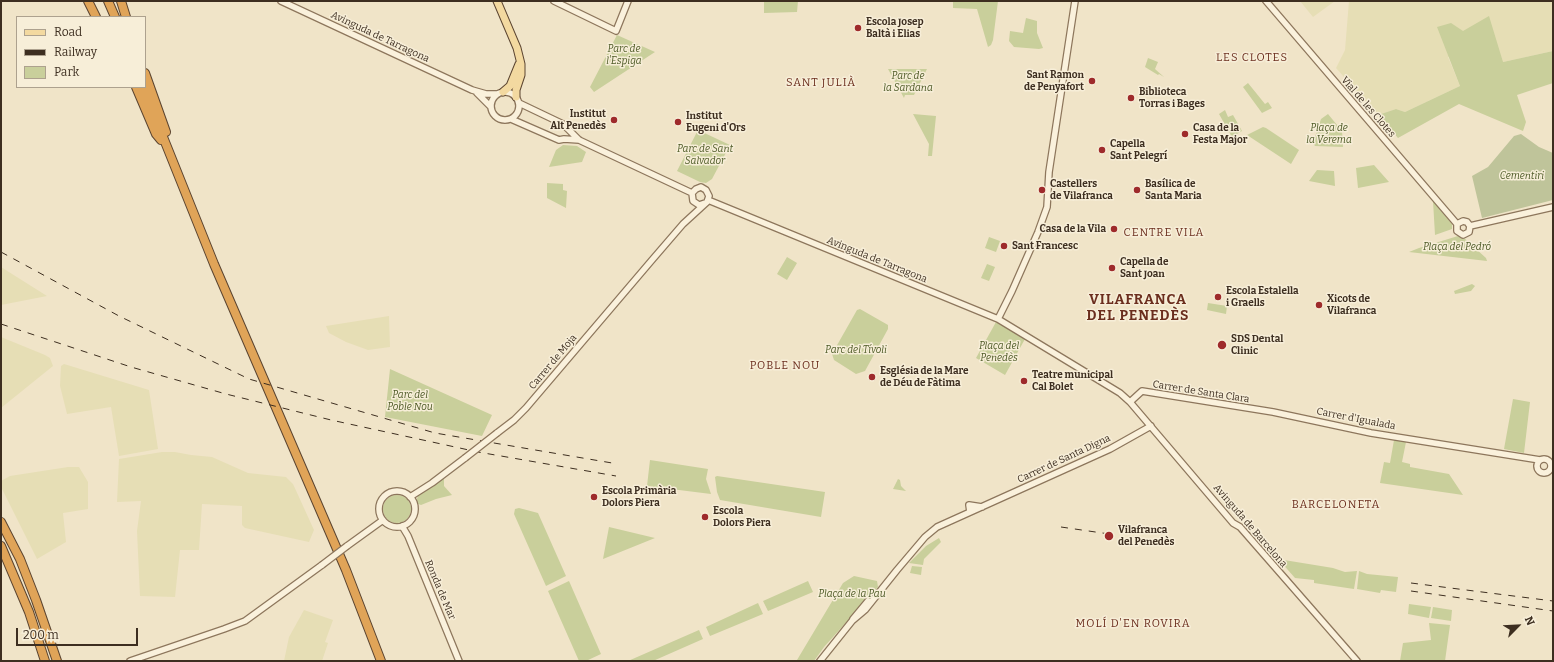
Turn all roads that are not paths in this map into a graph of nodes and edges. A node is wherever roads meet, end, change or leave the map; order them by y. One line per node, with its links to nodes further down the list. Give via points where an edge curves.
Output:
1 (88, 1): 10 (highway)
2 (108, 1): 11 (highway)
3 (121, 1): 12 (highway)
4 (281, 1): 17 (street, Avinguda de Tarragona)
5 (497, 1): 13 (main road)
6 (554, 1): 7 (street, via 616,31)
7 (628, 1)
8 (1075, 1): 33 (street, via 1049,172 1047,207)
9 (1266, 1): 31 (street, Vial de les Clotes)
10 (96, 16)
11 (115, 16)
12 (126, 16)
13 (520, 58): 18 (main road, via 518,70 510,86); 19 (main road, via 521,75 516,90)
14 (146, 76): 25 (highway, via 164,125)
15 (136, 88): 25 (highway, via 156,134)
16 (143, 88): 25 (highway)
17 (472, 90): 18 (street, Avinguda de Tarragona, via 486,94); 20 (street, Avinguda de Tarragona)
18 (500, 93): 19 (street, via 508,92); 20 (street, via 492,100)
19 (517, 100): 21 (street, via 518,113); 22 (street, via 560,122)
20 (491, 107): 21 (street, via 493,114 498,118)
21 (510, 119): 23 (street, via 559,140)
22 (567, 129): 23 (street); 24 (street)
23 (564, 139): 24 (street)
24 (579, 140): 26 (street)
25 (169, 150): 51 (highway, via 214,264 346,570)
26 (692, 193): 27 (street); 28 (street, via 696,188 704,188 708,192)
27 (694, 202): 28 (street, via 699,205); 30 (street)
28 (706, 202): 30 (street, Carrer de Moja); 33 (street, Avinguda de Tarragona)
29 (1553, 207): 32 (street)
30 (691, 217): 39 (street, Carrer de Moja, bridge, via 514,420)
31 (1457, 224): 32 (street, via 1463,221); 32 (street, via 1457,231 1463,235 1469,232)
32 (1470, 226)
33 (998, 319): 34 (street, Avinguda de Tarragona, via 1113,388)
34 (1130, 402): 35 (street, Carrer de Santa Clara, via 1142,391); 36 (street, Avinguda de Barcelona)
35 (1273, 412): 37 (street, Carrer d'Igualada, via 1371,433)
36 (1151, 426): 40 (street, Carrer de Santa Digna, via 1110,449); 54 (street, Avinguda de Barcelona, via 1233,523 1240,527)
37 (1538, 462): 38 (street, via 1546,459); 38 (street, via 1538,471 1543,473 1548,472)
38 (1552, 465)
39 (410, 497): 42 (street, via 393,492 383,498 379,509); 44 (street, via 414,505 414,515)
40 (983, 507): 41 (street, Carrer de Santa Digna); 41 (street, via 969,505)
41 (970, 512): 46 (street, Carrer de Santa Digna, via 938,527 925,537)
42 (383, 520): 44 (street, via 392,526); 50 (street, bridge, via 245,620)
43 (1, 522): 49 (highway, via 20,559)
44 (402, 526): 52 (street, Ronda de Mar)
45 (1, 546): 48 (highway, via 29,612)
46 (882, 587): 47 (street); 47 (street, via 860,613 861,619)
47 (852, 621): 53 (street)
48 (45, 661)
49 (57, 661)
50 (130, 661)
51 (381, 661)
52 (460, 661)
53 (820, 661)
54 (1357, 661)

